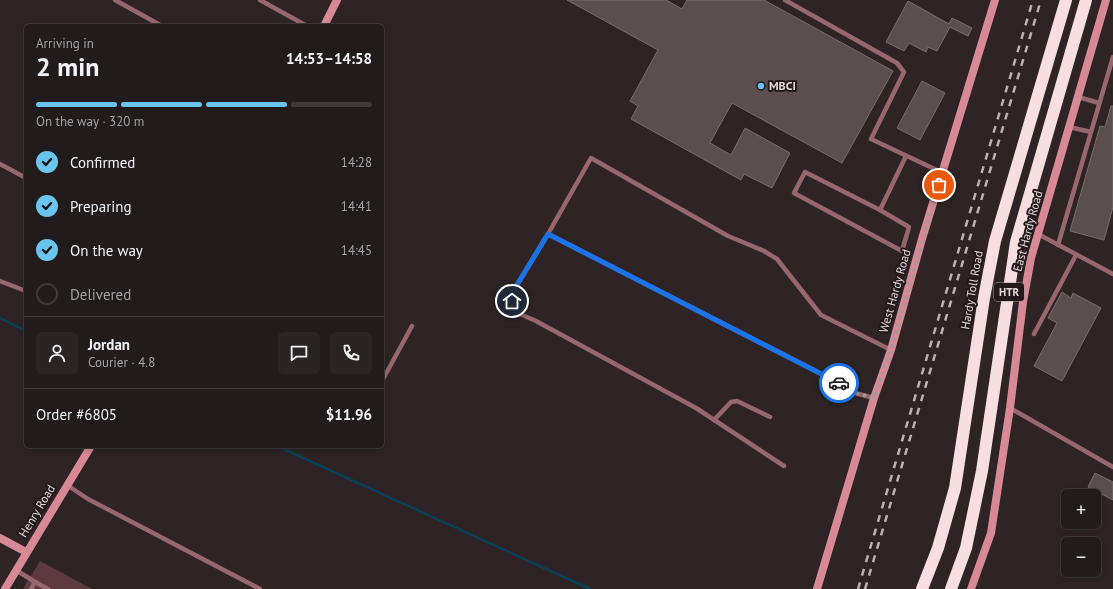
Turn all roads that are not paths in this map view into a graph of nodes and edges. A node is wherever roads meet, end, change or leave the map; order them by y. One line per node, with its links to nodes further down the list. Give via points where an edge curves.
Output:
1 (115, 0): 9 (lane)
2 (260, 0): 10 (lane)
3 (338, 0): 11 (main road)
4 (785, 0): 17 (lane, via 897,63 904,72 871,139)
5 (995, 0): 19 (main road, West Hardy Road)
6 (1066, 0): 51 (highway, Hardy Toll Road / HTR, via 995,240 960,458 947,518)
7 (1086, 0): 52 (highway, HTR, via 1016,242 982,471 966,548)
8 (1106, 0): 13 (main road, East Hardy Road)
9 (158, 24)
10 (303, 24)
11 (325, 24)
12 (1113, 56): 14 (lane)
13 (1078, 97): 14 (lane); 15 (main road, East Hardy Road)
14 (1099, 103): 16 (lane)
15 (1069, 127): 16 (lane); 23 (main road, East Hardy Road)
16 (1091, 132): 24 (lane)
17 (906, 156): 19 (lane); 21 (lane)
18 (0, 164): 20 (lane)
19 (943, 173): 31 (main road, West Hardy Road)
20 (24, 177)
21 (880, 210): 21 (lane, via 909,227 902,251 794,192 805,172)
22 (548, 234): 31 (lane, via 591,158 728,236 777,259 821,315); 33 (lane, via 855,393); 36 (lane, via 512,293 512,310 675,396)
23 (1038, 234): 24 (lane); 34 (main road, East Hardy Road, via 1023,302)
24 (1058, 245): 25 (lane)
25 (1076, 254): 26 (lane); 30 (lane)
26 (1113, 274)
27 (0, 281): 28 (lane)
28 (24, 290)
29 (412, 326): 32 (lane)
30 (1034, 334)
31 (891, 350): 33 (main road, West Hardy Road)
32 (384, 377)
33 (874, 398): 50 (main road, West Hardy Road)
34 (1010, 408): 39 (lane); 53 (main road, East Hardy Road, via 991,533)
35 (770, 417): 36 (lane, via 737,401 731,402)
36 (714, 420): 38 (lane)
37 (90, 448): 40 (main road, Henry Road)
38 (784, 466)
39 (1113, 467)
40 (67, 485): 42 (main road, Henry Road); 49 (lane, via 88,499)
41 (0, 538): 42 (main road)
42 (26, 552): 43 (main road, Henry Road)
43 (16, 570): 44 (lane); 46 (main road, Henry Road)
44 (35, 582): 47 (lane); 48 (lane)
45 (0, 588): 46 (lane)
46 (4, 589)
47 (31, 589)
48 (48, 589)
49 (260, 589)
50 (817, 589)
51 (922, 589)
52 (951, 589)
53 (971, 589)

